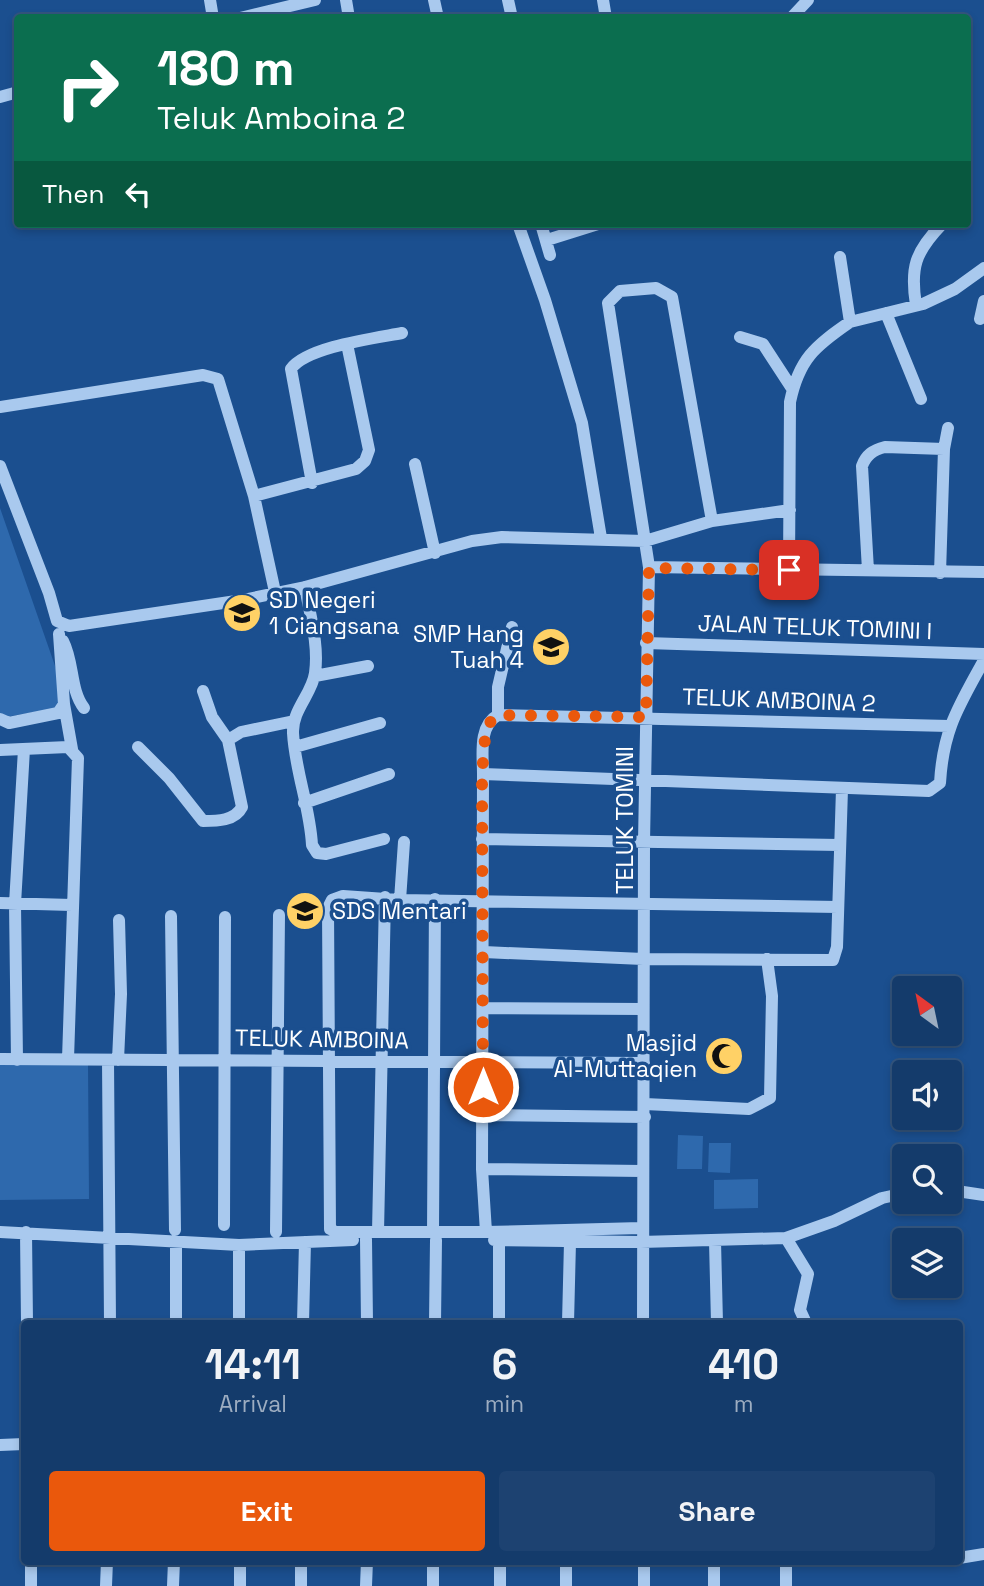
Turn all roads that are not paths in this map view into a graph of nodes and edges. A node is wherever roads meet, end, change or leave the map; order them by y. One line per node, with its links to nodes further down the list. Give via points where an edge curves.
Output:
1 (315, 0): 3 (street)
2 (808, 0): 4 (street)
3 (248, 10)
4 (795, 14)
5 (519, 228): 32 (street, via 582,423)
6 (542, 228): 9 (street)
7 (585, 228): 9 (street)
8 (939, 228): 14 (street, via 914,262)
9 (547, 240): 10 (street)
10 (550, 255)
11 (839, 257): 17 (street)
12 (984, 268): 14 (street, via 956,289)
13 (984, 301): 16 (street)
14 (916, 305): 15 (street)
15 (886, 313): 17 (street); 22 (street)
16 (980, 319)
17 (850, 322): 21 (street, via 807,356)
18 (402, 333): 20 (street)
19 (740, 337): 21 (street, via 763,344)
20 (347, 344): 28 (street, via 368,456 356,469); 28 (street, via 299,360 291,369)
21 (793, 390): 30 (street)
22 (921, 399)
23 (0, 407): 29 (street, via 212,376 220,384)
24 (948, 428): 25 (street)
25 (944, 449): 37 (street, via 885,447 864,460); 39 (street)
26 (415, 464): 34 (street)
27 (0, 466): 43 (street)
28 (312, 483): 29 (street)
29 (254, 496): 41 (street)
30 (790, 510): 31 (street); 36 (street)
31 (712, 521): 33 (street); 33 (street, TELUK TOMINI, via 672,297 656,288 620,291 608,303)
32 (601, 538): 33 (street); 34 (street, via 502,537)
33 (645, 541): 35 (street, TELUK TOMINI)
34 (435, 553): 40 (street)
35 (649, 568): 36 (street); 44 (street, TELUK TOMINI)
36 (789, 570): 37 (street)
37 (868, 570): 39 (street)
38 (984, 572): 39 (street)
39 (940, 573)
40 (305, 587): 41 (street); 48 (street, via 316,651)
41 (275, 592): 43 (street)
42 (512, 626): 52 (street, via 498,687)
43 (58, 628): 50 (street); 51 (street)
44 (646, 643): 45 (street, JALAN TELUK TOMINI I); 53 (street, TELUK TOMINI)
45 (984, 654)
46 (984, 660): 57 (street)
47 (368, 666): 48 (street)
48 (315, 676): 55 (street)
49 (203, 691): 58 (street, via 212,717)
50 (64, 704): 54 (street, via 58,713 36,719 9,723); 62 (street)
51 (84, 708)
52 (498, 715): 53 (street, TELUK AMBOINA 2); 65 (street, via 484,734)
53 (646, 717): 57 (street, TELUK AMBOINA 2); 66 (street, TELUK TOMINI)
54 (0, 719)
55 (294, 721): 58 (street, via 241,732); 60 (street)
56 (380, 723): 60 (street)
57 (949, 726): 67 (street, via 940,783 934,790)
58 (228, 740): 59 (street, via 242,807 236,815 215,821 203,821)
59 (138, 747)
60 (295, 747): 68 (street)
61 (24, 749): 62 (street); 63 (street); 80 (street)
62 (72, 749): 81 (street, via 78,758 79,776)
63 (0, 750)
64 (389, 774): 68 (street)
65 (482, 774): 66 (street); 70 (street)
66 (646, 783): 67 (street); 72 (street, TELUK TOMINI)
67 (842, 789): 73 (street)
68 (304, 803): 69 (street, via 317,853)
69 (384, 839)
70 (482, 839): 72 (street); 77 (street)
71 (404, 842): 76 (street)
72 (644, 842): 73 (street); 79 (street, TELUK TOMINI)
73 (840, 845): 82 (street)
74 (385, 897): 76 (street); 98 (street); 101 (street, via 343,896 332,900 328,908)
75 (435, 899): 76 (street); 77 (street); 102 (street)
76 (400, 900)
77 (483, 901): 79 (street); 87 (street)
78 (0, 903): 80 (street)
79 (645, 903): 82 (street); 88 (street, TELUK TOMINI)
80 (15, 904): 81 (street); 96 (street)
81 (72, 905): 94 (street)
82 (838, 907): 89 (street, via 833,960)
83 (279, 915): 100 (street)
84 (171, 916): 92 (street)
85 (225, 917): 95 (street)
86 (119, 920): 97 (street, via 121,994)
87 (484, 952): 88 (street); 90 (street)
88 (643, 959): 89 (street); 91 (street, TELUK TOMINI)
89 (766, 959): 104 (street, via 772,996 769,1098 749,1109)
90 (484, 1008): 91 (street); 99 (street)
91 (643, 1009): 103 (street, TELUK TOMINI)
92 (171, 1058): 95 (street, TELUK AMBOINA); 97 (street, TELUK AMBOINA); 118 (street)
93 (0, 1059): 96 (street, TELUK AMBOINA)
94 (68, 1059): 96 (street, TELUK AMBOINA); 97 (street, TELUK AMBOINA)
95 (226, 1059): 100 (street, TELUK AMBOINA); 111 (street)
96 (17, 1060)
97 (113, 1060): 122 (street)
98 (380, 1060): 101 (street, TELUK AMBOINA); 102 (street, TELUK AMBOINA); 117 (street)
99 (483, 1060): 102 (street, TELUK AMBOINA); 103 (street, TELUK AMBOINA); 105 (street)
100 (279, 1061): 101 (street, TELUK AMBOINA); 115 (street)
101 (330, 1061): 117 (street, via 328,1224 335,1232)
102 (432, 1061): 119 (street)
103 (644, 1063): 104 (street, TELUK TOMINI)
104 (645, 1111): 105 (street); 107 (street, TELUK TOMINI)
105 (483, 1115): 106 (street)
106 (482, 1169): 107 (street); 116 (street)
107 (642, 1171): 112 (street, TELUK TOMINI)
108 (962, 1192): 109 (street)
109 (984, 1195)
110 (892, 1196): 120 (street)
111 (224, 1225)
112 (641, 1228): 116 (street); 127 (street, TELUK TOMINI)
113 (0, 1232): 114 (street)
114 (26, 1232): 122 (street); 129 (street)
115 (276, 1232)
116 (486, 1232): 119 (street)
117 (378, 1233): 119 (street)
118 (175, 1237): 122 (street); 128 (street); 131 (street)
119 (434, 1237): 121 (street); 123 (street); 135 (street)
120 (786, 1238): 124 (street); 140 (street, via 808,1274 800,1310)
121 (366, 1239): 125 (street); 134 (street)
122 (111, 1240): 130 (street)
123 (499, 1240): 126 (street); 136 (street)
124 (715, 1241): 127 (street); 139 (street)
125 (306, 1242): 128 (street); 133 (street)
126 (570, 1242): 127 (street); 137 (street)
127 (641, 1242): 138 (street, TELUK TOMINI)
128 (239, 1245): 132 (street)
129 (27, 1320)
130 (110, 1320)
131 (176, 1320)
132 (239, 1320)
133 (303, 1320)
134 (367, 1320)
135 (435, 1320)
136 (499, 1320)
137 (569, 1320)
138 (643, 1320)
139 (717, 1320)
140 (805, 1320)
141 (21, 1444): 142 (street)
142 (0, 1445)
143 (984, 1554): 144 (street)
144 (963, 1557)
145 (31, 1565): 157 (street)
146 (107, 1565): 158 (street)
147 (174, 1565): 159 (street)
148 (240, 1565): 160 (street)
149 (301, 1565): 161 (street)
150 (367, 1565): 162 (street)
151 (433, 1565): 163 (street)
152 (500, 1565): 164 (street)
153 (566, 1565): 165 (street)
154 (644, 1565): 166 (street)
155 (714, 1565): 167 (street)
156 (786, 1565): 168 (street)
157 (31, 1586)
158 (106, 1586)
159 (173, 1586)
160 (240, 1586)
161 (301, 1586)
162 (366, 1586)
163 (433, 1586)
164 (500, 1586)
165 (566, 1586)
166 (644, 1586)
167 (714, 1586)
168 (786, 1586)

